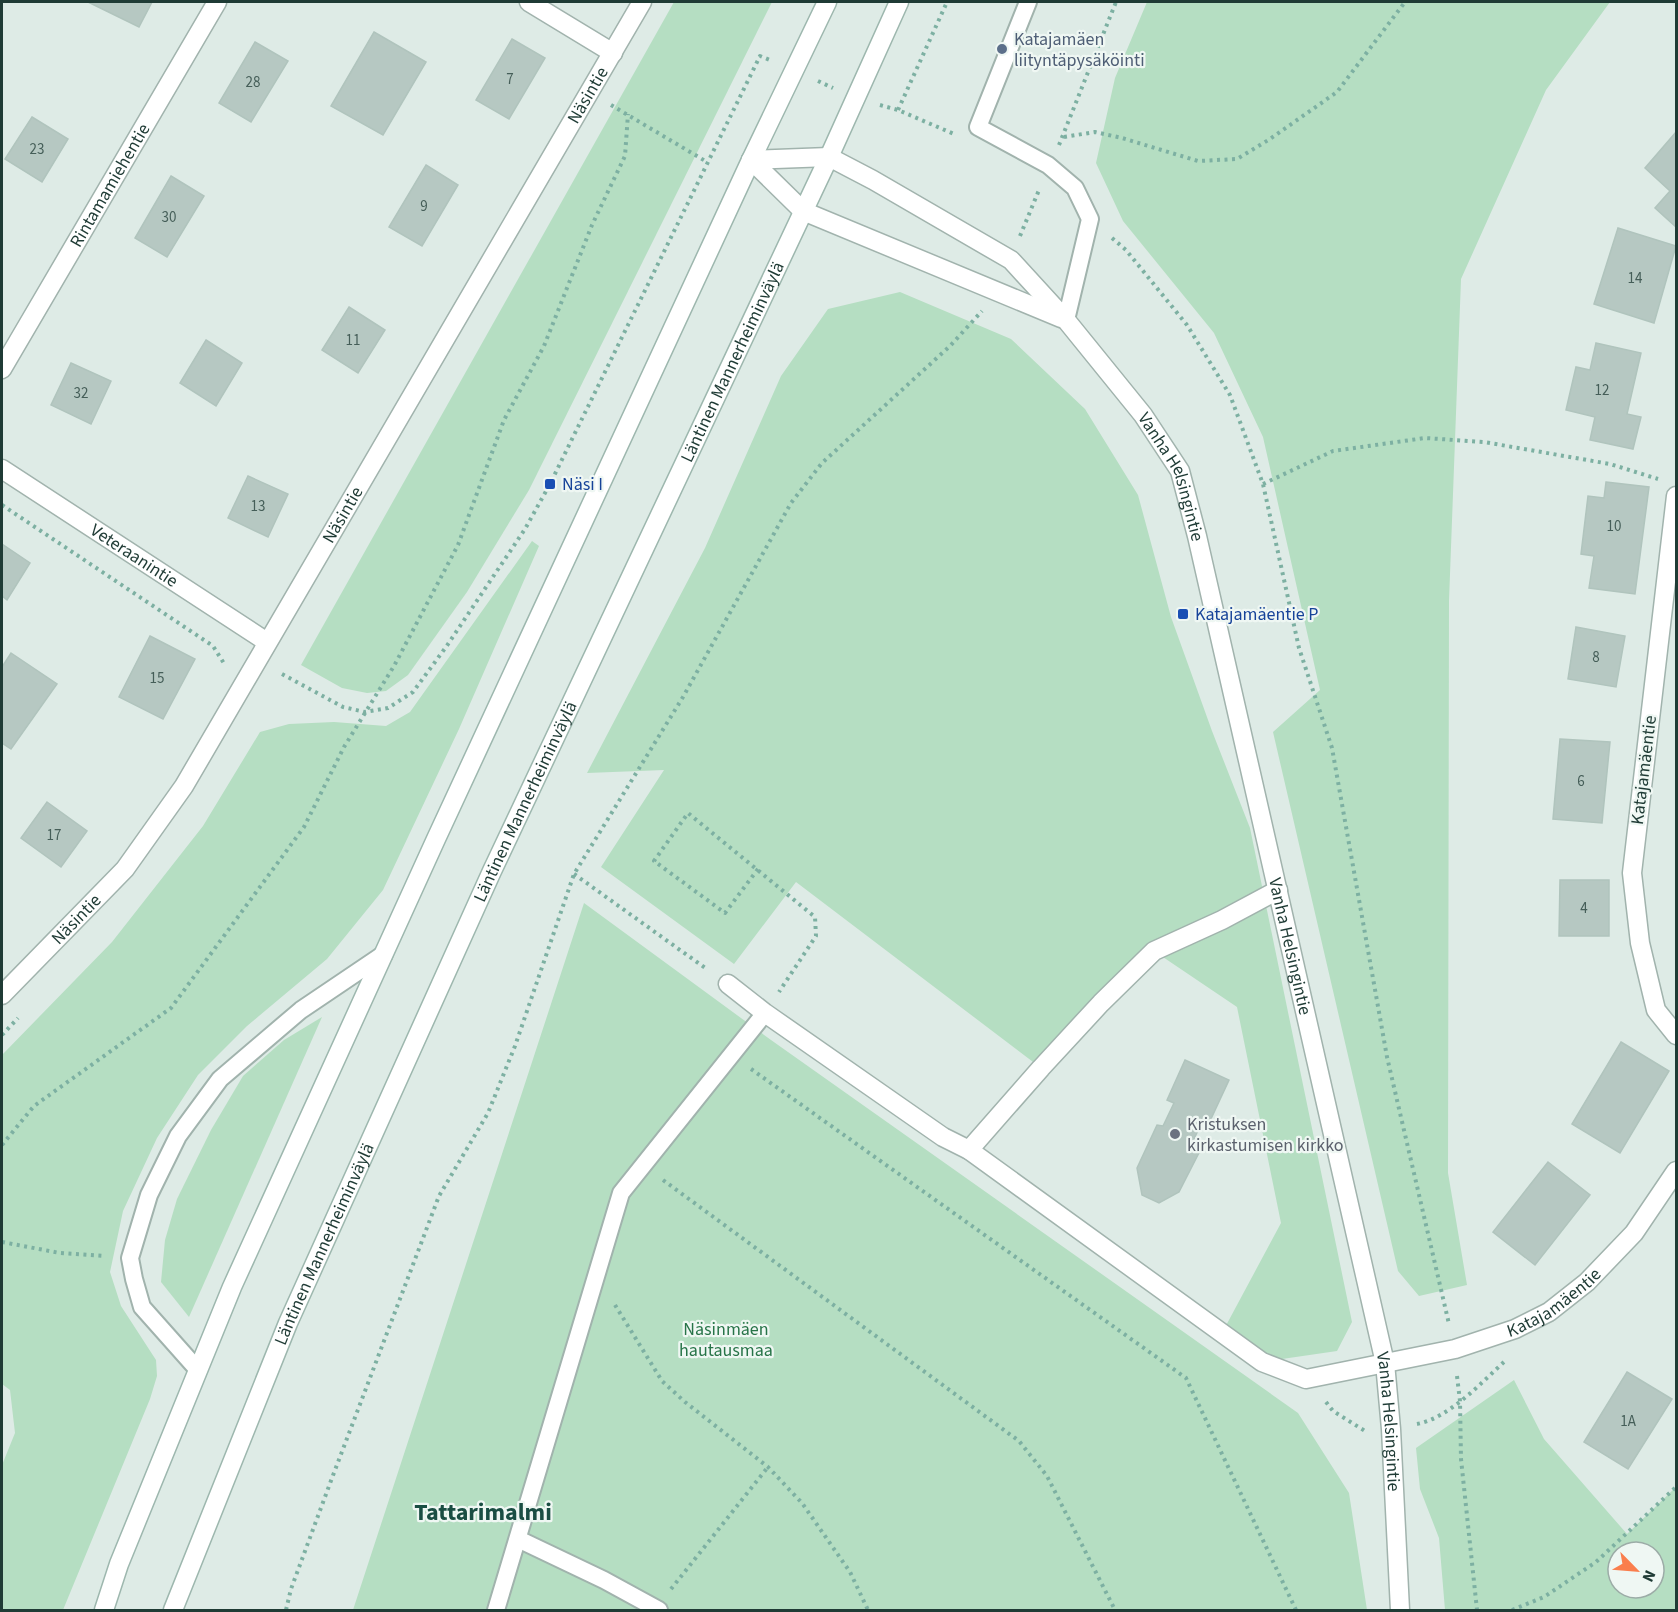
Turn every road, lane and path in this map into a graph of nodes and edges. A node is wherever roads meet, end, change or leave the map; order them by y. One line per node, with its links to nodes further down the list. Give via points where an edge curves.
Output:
1 (217, 2): 27 (street, Rintamamiehentie)
2 (529, 2): 10 (street)
3 (642, 2): 10 (street, Näsintie)
4 (826, 2): 11 (street)
5 (899, 2): 12 (street, Läntinen Mannerheiminväylä)
6 (947, 2): 14 (path)
7 (1028, 2): 21 (lane, via 978,127)
8 (1116, 2): 17 (path)
9 (1405, 2): 17 (path, via 1337,92 1238,159 1198,161 1095,132)
10 (613, 53): 33 (street, Näsintie)
11 (795, 71): 12 (path); 19 (street); 20 (path, via 760,56)
12 (855, 98): 14 (path); 18 (street, Läntinen Mannerheiminväylä)
13 (610, 104): 15 (path)
14 (898, 110): 16 (path)
15 (628, 114): 20 (path); 36 (path, via 625,156 592,225 544,346 504,420 458,545 394,666)
16 (959, 136)
17 (1064, 137): 21 (path)
18 (829, 157): 19 (street, Vanha Helsingintie); 22 (street, Läntinen Mannerheiminväylä); 24 (street, Vanha Helsingintie)
19 (751, 160): 22 (street, Vanha Helsingintie); 40 (street)
20 (707, 162): 36 (path, via 525,529 412,692 388,708)
21 (1048, 165): 23 (lane, via 1075,188); 24 (path)
22 (803, 211): 25 (street, Vanha Helsingintie); 66 (street, Läntinen Mannerheiminväylä, via 492,871 288,1323)
23 (1090, 219): 26 (lane); 30 (path, via 1126,250 1187,325 1230,395)
24 (1011, 260): 26 (street, Vanha Helsingintie)
25 (995, 291): 26 (street, Vanha Helsingintie); 38 (path, via 950,346 822,463 791,503 683,697)
26 (1066, 320): 39 (street, Vanha Helsingintie, via 1143,415 1179,471)
27 (2, 369)
28 (2, 469): 33 (street, Veteraanintie)
29 (1665, 481): 30 (path, via 1610,464 1484,442 1425,438 1333,451)
30 (1263, 484): 53 (path, via 1299,648 1332,748 1387,1057)
31 (1677, 496): 44 (street, Katajamäentie, via 1632,873 1640,943 1656,1010)
32 (2, 505): 35 (path, via 213,646 224,664)
33 (267, 642): 35 (street, Näsintie)
34 (282, 674): 36 (path, via 343,707)
35 (247, 677): 42 (street, Näsintie, via 184,786 124,869)
36 (364, 712): 46 (path, via 304,827 171,1008 34,1106)
37 (758, 869): 37 (path, via 688,813 654,861 725,913); 43 (path, via 815,916 816,936)
38 (574, 874): 41 (path); 67 (path, via 488,1113 439,1196 291,1588)
39 (1278, 890): 47 (street, via 1154,951 1056,1052); 55 (street, Vanha Helsingintie)
40 (384, 954): 51 (lane, via 301,1010 220,1079 178,1137 148,1195); 56 (street)
41 (728, 984): 43 (street)
42 (2, 995)
43 (765, 1012): 45 (lane); 47 (street, via 943,1137)
44 (1677, 1035)
45 (731, 1054): 48 (lane); 64 (path, via 1186,1378)
46 (2, 1145)
47 (969, 1150): 57 (street, via 1262,1362)
48 (643, 1165): 52 (lane, via 621,1193); 70 (path, via 1019,1441 1047,1476)
49 (1677, 1171): 53 (street, Katajamäentie, via 1634,1233 1587,1282 1549,1312 1515,1329)
50 (2, 1242): 51 (path, via 60,1253)
51 (130, 1258): 56 (lane, via 142,1307)
52 (597, 1276): 60 (path, via 662,1381); 62 (lane)
53 (1455, 1349): 55 (street, Katajamäentie); 58 (path)
54 (1508, 1358): 58 (path)
55 (1386, 1363): 57 (street, Katajamäentie); 59 (street, Vanha Helsingintie)
56 (198, 1370): 65 (street, via 119,1564)
57 (1306, 1379): 59 (path, via 1333,1411 1362,1431)
58 (1460, 1401): 59 (path, via 1426,1422); 72 (path, via 1461,1459)
59 (1391, 1429): 71 (street, Vanha Helsingintie)
60 (768, 1467): 63 (path); 69 (path, via 809,1513 850,1572)
61 (1677, 1487): 73 (path, via 1596,1563 1544,1597)
62 (518, 1539): 63 (lane); 68 (lane)
63 (657, 1609)
64 (1294, 1610)
65 (104, 1611)
66 (173, 1611)
67 (286, 1611)
68 (496, 1611)
69 (868, 1611)
70 (1115, 1611)
71 (1400, 1611)
72 (1477, 1611)
73 (1512, 1611)

